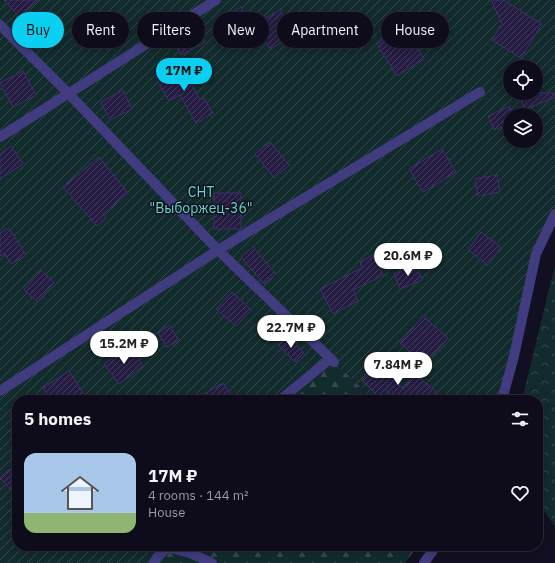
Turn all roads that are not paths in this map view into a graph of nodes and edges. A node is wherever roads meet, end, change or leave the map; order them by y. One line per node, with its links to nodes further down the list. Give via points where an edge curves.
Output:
1 (216, 0): 4 (street)
2 (0, 25): 4 (street)
3 (480, 92): 7 (street)
4 (69, 94): 5 (street); 7 (street)
5 (0, 137)
6 (555, 214): 10 (street, via 536,254)
7 (218, 250): 8 (street); 9 (street, via 332,360)
8 (0, 391)
9 (286, 395)
10 (503, 395)
11 (164, 551): 14 (street)
12 (183, 551): 15 (street)
13 (432, 551): 16 (street)
14 (153, 562)
15 (212, 563)
16 (424, 563)

